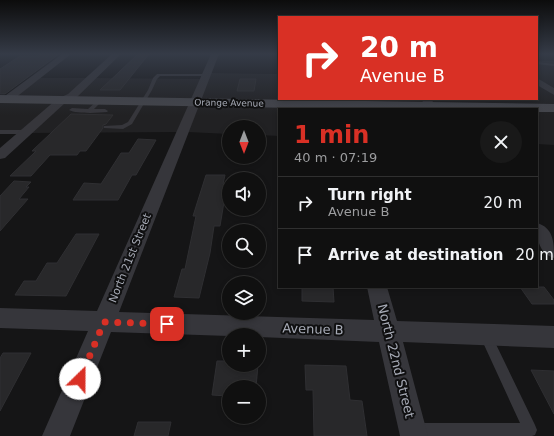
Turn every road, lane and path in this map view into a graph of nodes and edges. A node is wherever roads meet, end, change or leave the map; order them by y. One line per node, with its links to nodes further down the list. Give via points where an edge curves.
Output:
1 (39, 74): 6 (street)
2 (95, 74): 7 (street, via 72,96)
3 (206, 75): 8 (lane, via 159,75 155,78); 10 (street, North 21st Street)
4 (538, 82): 5 (street)
5 (553, 91)
6 (3, 100): 7 (main road, Orange Avenue)
7 (60, 100): 12 (main road, Orange Avenue); 19 (street)
8 (144, 102): 10 (main road, Orange Avenue); 12 (main road, Orange Avenue); 17 (lane, via 127,125)
9 (286, 102): 10 (main road, Orange Avenue); 13 (main road, Orange Avenue)
10 (194, 103): 25 (street, North 21st Street)
11 (436, 105): 14 (main road, Orange Avenue); 15 (main road, Orange Avenue)
12 (98, 107): 16 (lane)
13 (331, 107): 14 (main road, Orange Avenue)
14 (380, 107)
15 (554, 108)
16 (72, 110)
17 (106, 126)
18 (0, 132): 19 (lane)
19 (25, 132): 20 (street)
20 (0, 155)
21 (538, 230): 22 (street)
22 (554, 251)
23 (377, 288): 26 (street, North 22nd Street)
24 (0, 318): 25 (street, Avenue B)
25 (104, 322): 26 (street, Avenue B); 30 (street, North 21st Street)
26 (388, 332): 27 (street, Avenue B); 29 (street, North 22nd Street)
27 (486, 335): 28 (street, Avenue B); 29 (lane, via 530,430)
28 (554, 337)
29 (413, 433)
30 (56, 436)

